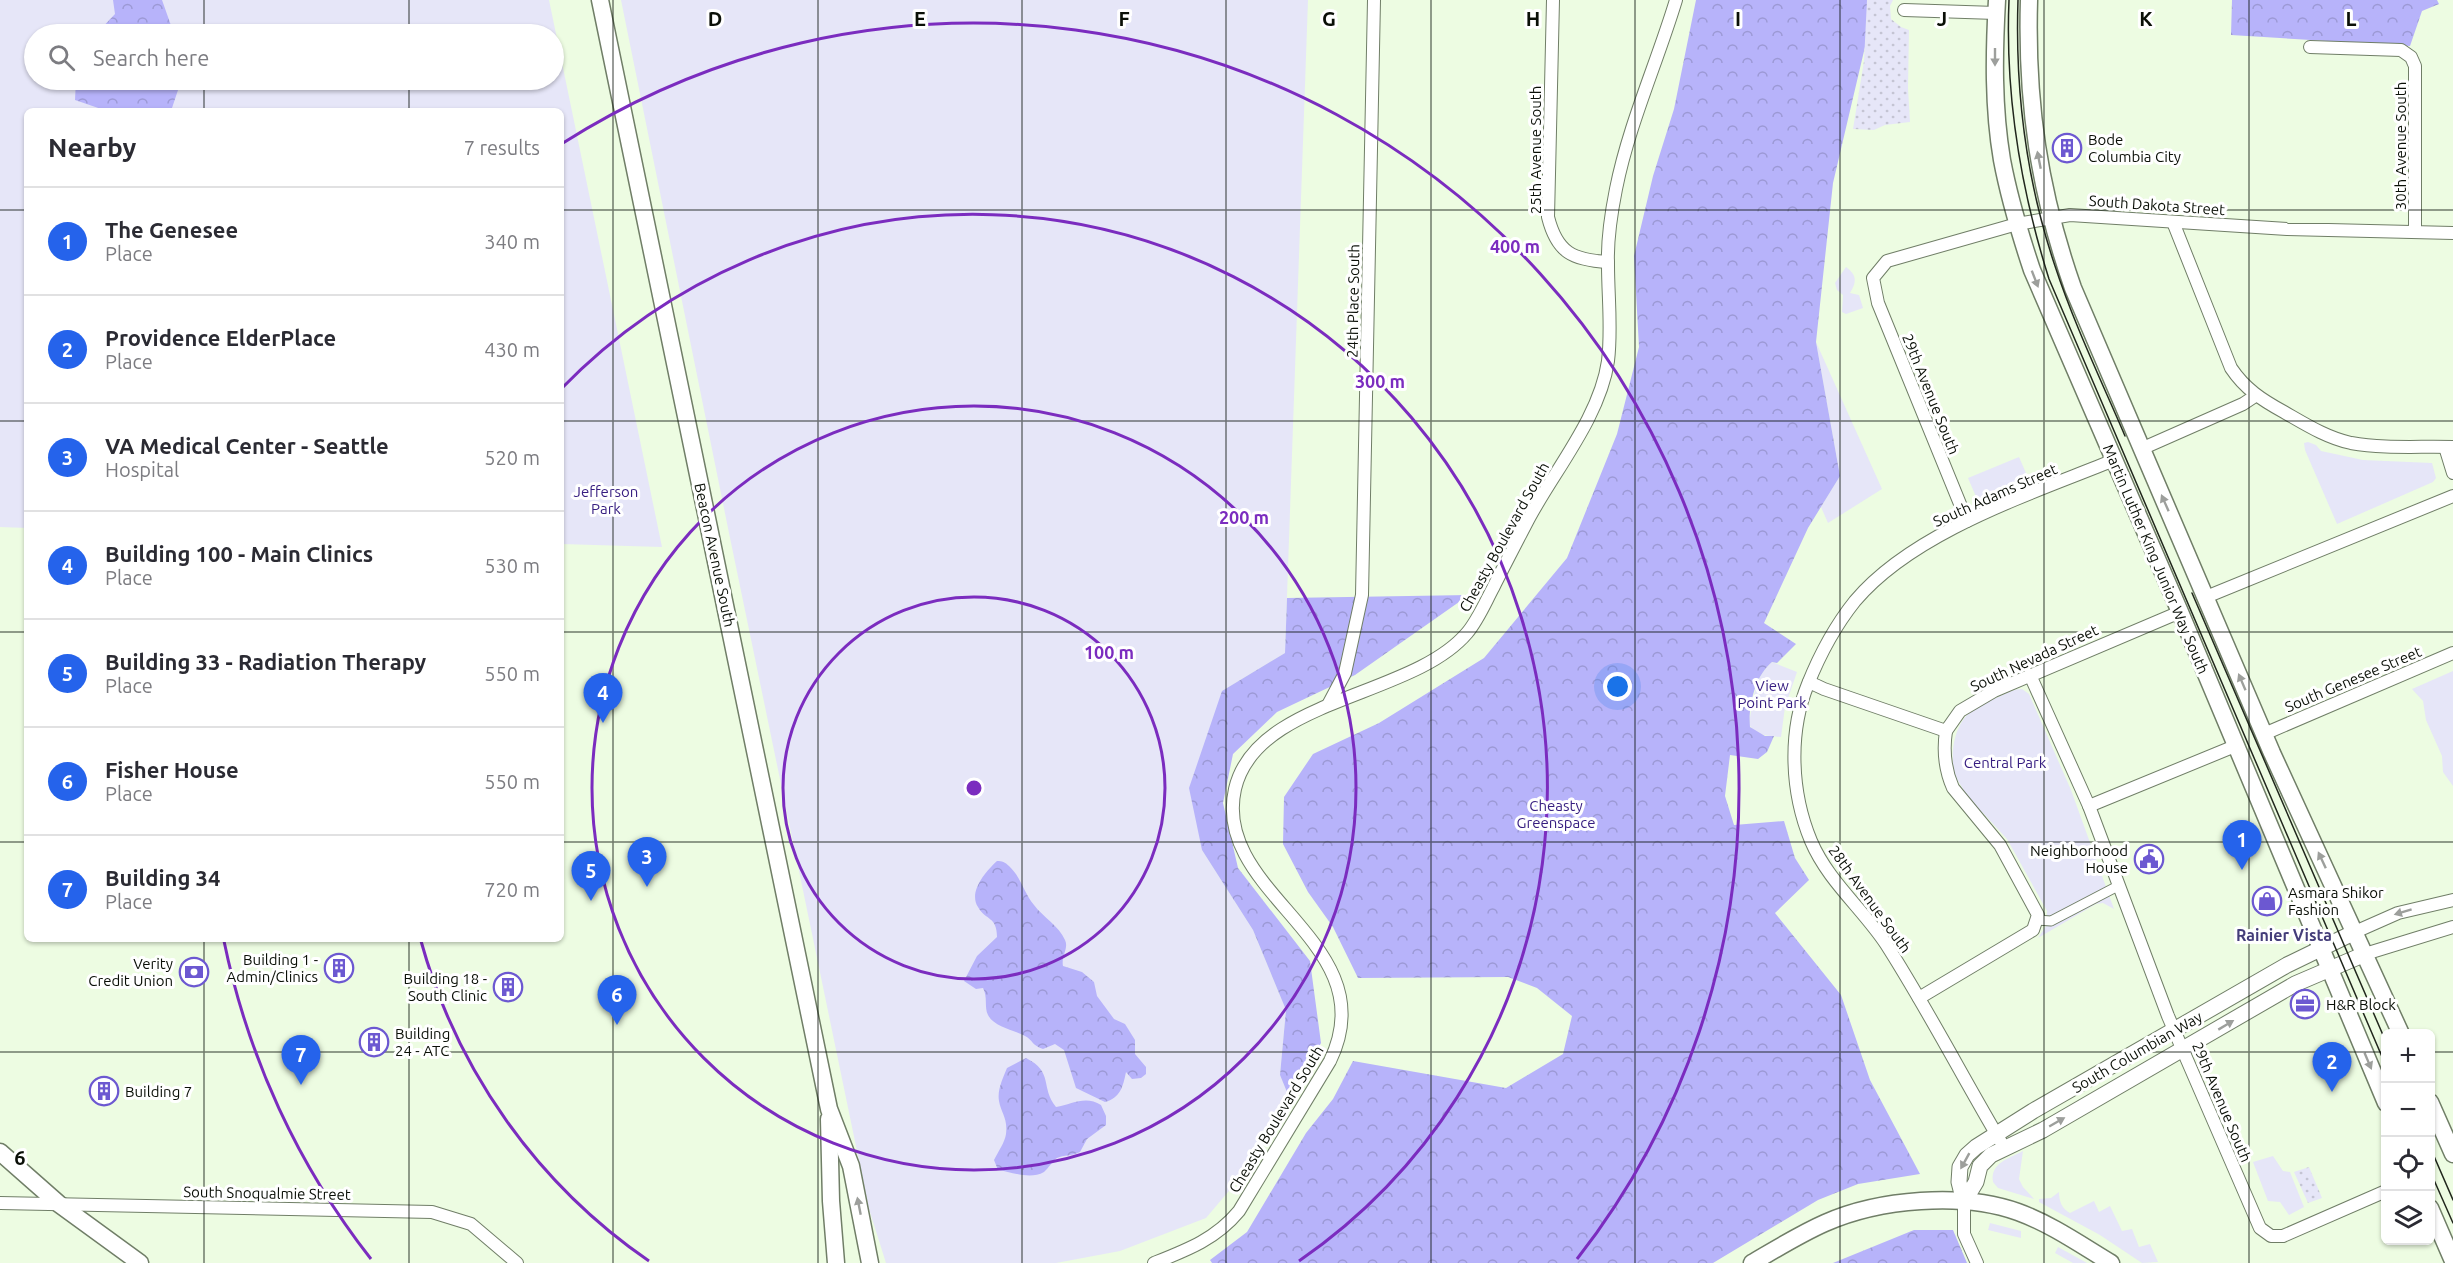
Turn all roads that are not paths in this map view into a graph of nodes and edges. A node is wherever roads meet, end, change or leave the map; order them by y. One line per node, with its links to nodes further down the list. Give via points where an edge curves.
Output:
1 (600, 0): 46 (main road, Beacon Avenue South)
2 (1374, 0): 28 (street, 24th Place South, via 1362,595 1345,674)
3 (1552, 0): 14 (street, 25th Avenue South, via 1548,217 1564,251 1575,258)
4 (1676, 0): 14 (street, Cheasty Boulevard South, via 1623,157)
5 (2029, 0): 9 (main road, Martin Luther King Junior Way South, one-way to 5, via 2031,110)
6 (1997, 7): 7 (street); 11 (main road, Martin Luther King Junior Way South, one-way to 11, via 1996,96 2002,159)
7 (1904, 10)
8 (2310, 47): 12 (street, 30th Avenue South, via 2401,50 2411,57 2415,66)
9 (2051, 218): 10 (street, South Dakota Street, via 2070,214); 11 (street, South Dakota Street); 18 (main road, Martin Luther King Junior Way South, via 2073,288)
10 (2173, 222): 12 (street, South Dakota Street); 16 (street, via 2231,368)
11 (2017, 224): 15 (street, South Dakota Street, via 1887,261); 19 (main road, Martin Luther King Junior Way South, one-way to 19, via 2045,305)
12 (2415, 231): 13 (street, South Dakota Street)
13 (2453, 233)
14 (1608, 262): 28 (street, Cheasty Boulevard South, via 1610,339 1603,381 1578,435 1529,518 1481,612 1467,633 1423,666)
15 (1873, 278): 22 (street, 29th Avenue South, via 1878,303)
16 (2255, 396): 17 (street, via 2308,427 2349,442); 18 (street)
17 (2449, 447): 20 (street)
18 (2141, 449): 23 (main road, Martin Luther King Junior Way South, one-way to 18)
19 (2114, 460): 22 (street, South Adams Street); 24 (main road, Martin Luther King Junior Way South)
20 (2453, 473)
21 (2453, 495): 23 (street)
22 (1967, 521): 27 (street, South Adams Street, via 1905,557 1856,600 1823,650)
23 (2206, 597): 30 (main road, Martin Luther King Junior Way South, one-way to 23)
24 (2180, 612): 26 (street, South Nevada Street); 31 (main road, Martin Luther King Junior Way South)
25 (2453, 653): 30 (street, South Genesee Street)
26 (2031, 675): 29 (street, South Nevada Street, via 1972,702 1960,711); 32 (street, 29th Avenue South)
27 (1809, 682): 29 (street); 41 (street, 28th Avenue South, via 1798,720 1795,770 1806,826 1829,873 1876,931)
28 (1328, 705): 61 (street, Cheasty Boulevard South, via 1264,741 1240,773 1234,803 1240,843 1249,862 1334,975 1343,1012 1337,1046 1263,1173 1227,1225 1194,1246)
29 (1946, 732): 35 (street, via 1944,751 1953,788 2000,845 2037,911)
30 (2264, 734): 37 (main road, Martin Luther King Junior Way South, one-way to 30)
31 (2235, 746): 32 (street); 38 (main road, Martin Luther King Junior Way South)
32 (2089, 806): 33 (street, 29th Avenue South)
33 (2118, 886): 35 (street, via 2051,921); 43 (street, 29th Avenue South)
34 (2453, 900): 37 (street, one-way to 37, via 2398,913)
35 (2037, 920): 41 (street, via 2033,930)
36 (2453, 927): 39 (street)
37 (2355, 932): 38 (street, South Columbian Way); 39 (main road, Martin Luther King Junior Way South)
38 (2321, 949): 40 (main road, Martin Luther King Junior Way South); 43 (street, South Columbian Way)
39 (2365, 954): 40 (street, South Columbian Way); 42 (main road, Martin Luther King Junior Way South)
40 (2329, 968): 44 (street, South Columbian Way, one-way to 40); 45 (main road, Martin Luther King Junior Way South, one-way to 45)
41 (1918, 999): 48 (street, 28th Avenue South)
42 (2399, 1029)
43 (2174, 1030): 44 (street, 29th Avenue South); 48 (street, South Columbian Way, via 2033,1111)
44 (2183, 1051): 48 (street, South Columbian Way, one-way to 44, via 2043,1130); 51 (street, 29th Avenue South, via 2260,1228 2271,1236 2288,1234)
45 (2381, 1093)
46 (829, 1109): 59 (main road, Beacon Avenue South); 60 (main road, Beacon Avenue South, one-way to 46, via 851,1166)
47 (2435, 1113): 50 (main road)
48 (2001, 1141): 52 (street, South Columbian Way, via 1980,1166)
49 (0, 1152): 54 (main road)
50 (2453, 1154)
51 (2381, 1193)
52 (1964, 1202): 62 (main road, via 1923,1202 1858,1211 1826,1222); 63 (street, via 1964,1234); 64 (main road, via 2020,1213)
53 (0, 1203): 54 (street, South Snoqualmie Street)
54 (60, 1204): 57 (main road); 58 (street, South Snoqualmie Street, via 432,1212 471,1224)
55 (2435, 1220): 56 (main road)
56 (2453, 1261)
57 (140, 1263)
58 (517, 1263)
59 (836, 1263)
60 (870, 1263)
61 (1154, 1263)
62 (1752, 1263)
63 (1977, 1263)
64 (2111, 1263)

